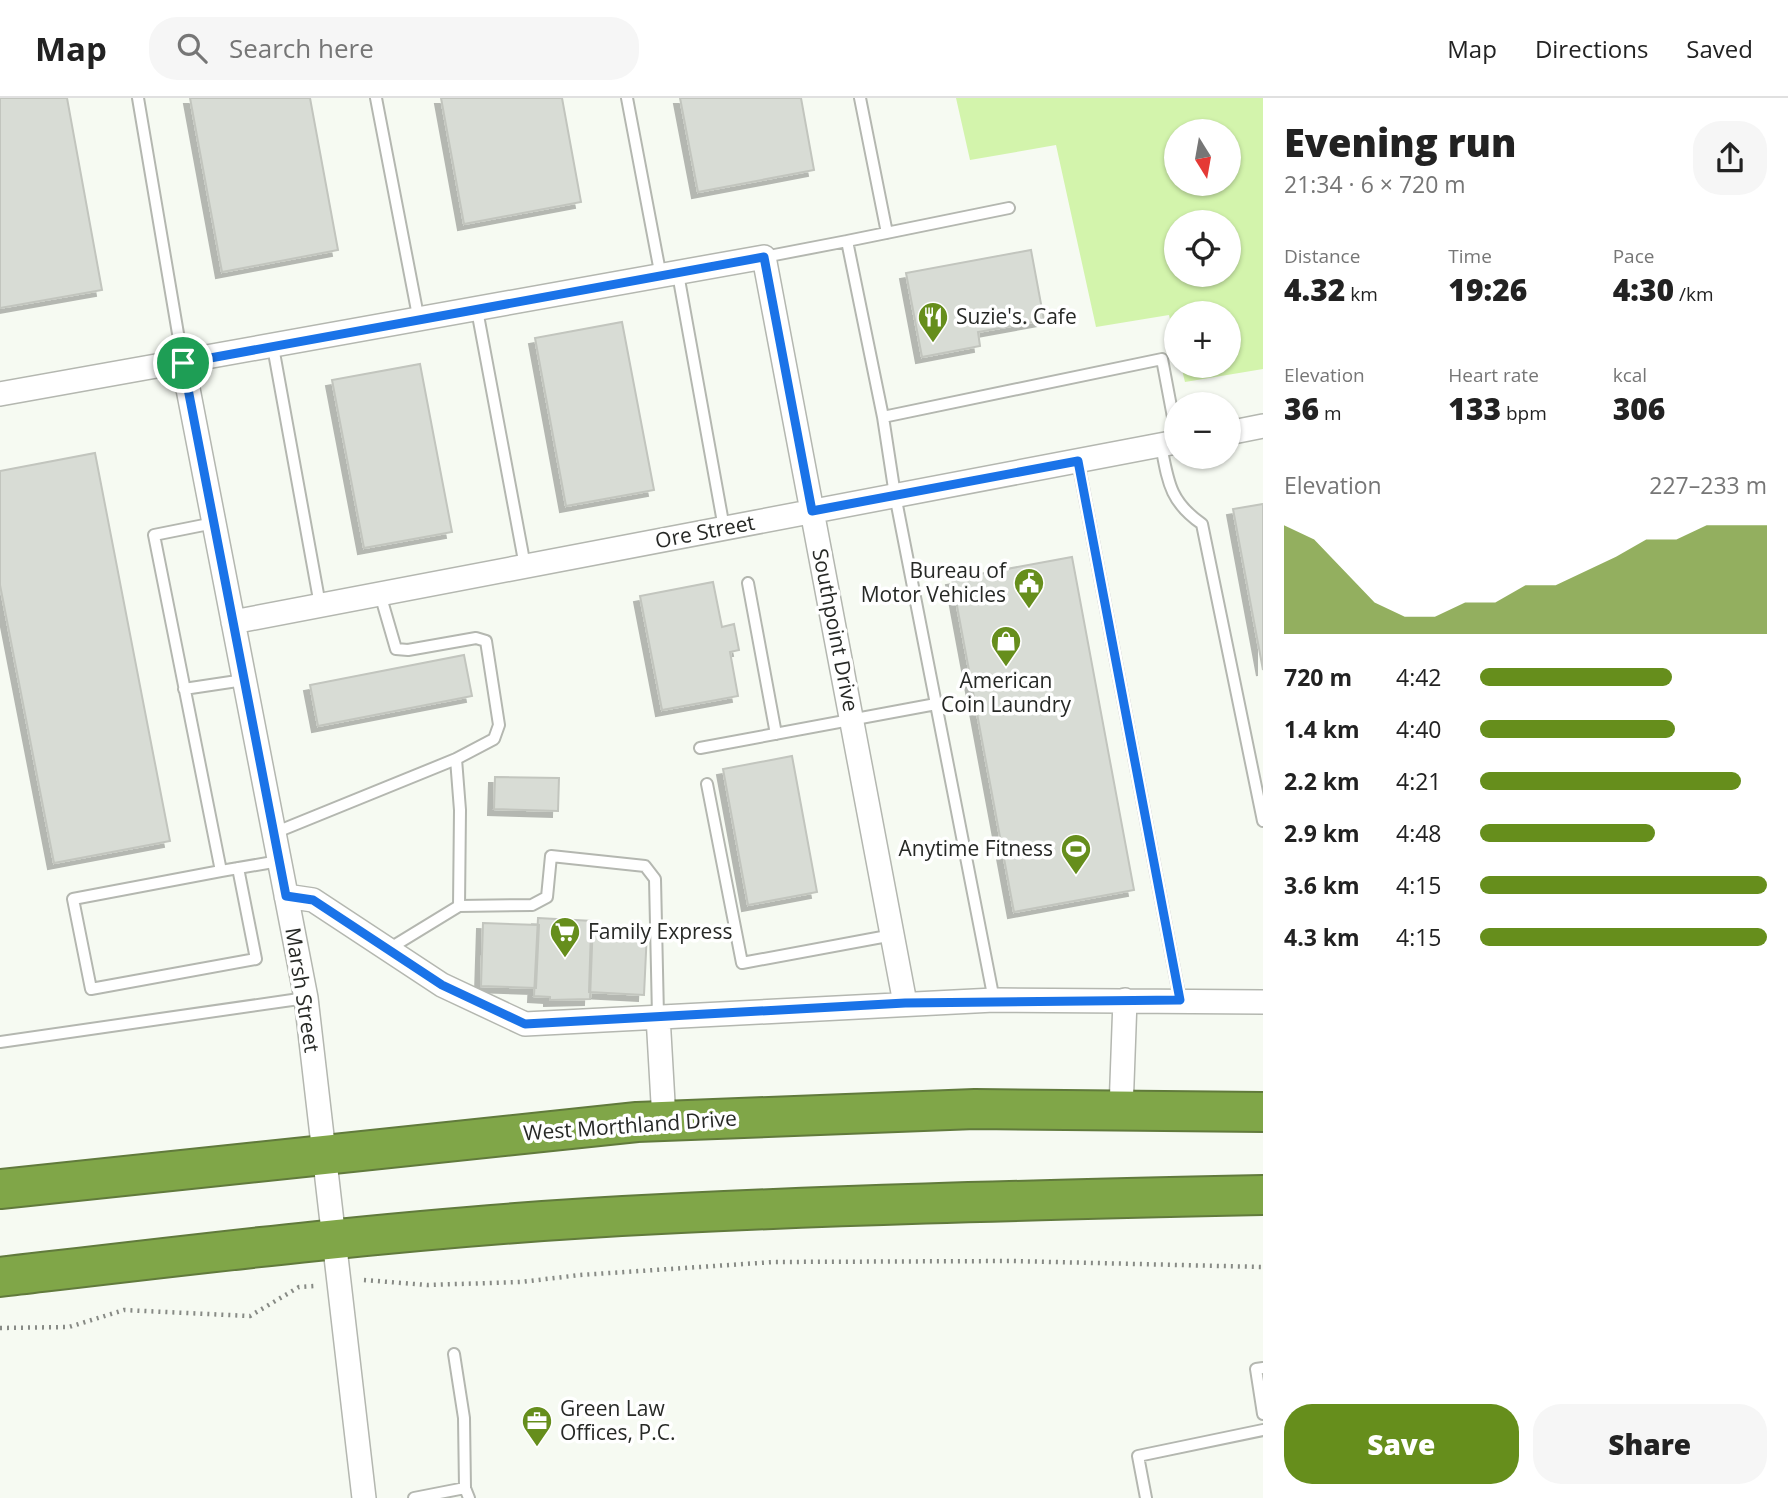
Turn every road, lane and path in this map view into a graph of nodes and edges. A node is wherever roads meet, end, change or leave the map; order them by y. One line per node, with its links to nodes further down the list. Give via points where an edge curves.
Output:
1 (138, 98): 13 (lane)
2 (376, 98): 11 (lane)
3 (627, 98): 9 (lane)
4 (860, 98): 6 (lane)
5 (1009, 208): 6 (lane)
6 (887, 233): 7 (lane)
7 (847, 241): 8 (lane); 16 (lane)
8 (764, 257): 9 (street); 23 (street, Southpoint Drive)
9 (669, 275): 10 (street); 25 (lane)
10 (477, 310): 11 (street); 26 (lane)
11 (419, 321): 12 (street)
12 (274, 347): 13 (street); 29 (lane)
13 (183, 363): 15 (street); 24 (street, Marsh Street)
14 (1166, 392): 16 (lane, via 1162,359)
15 (0, 394)
16 (883, 416): 22 (lane)
17 (1263, 426): 18 (street)
18 (1241, 430)
19 (1164, 442): 20 (street, Ore Street)
20 (1078, 461): 22 (street, Ore Street); 51 (lane)
21 (1173, 469): 39 (lane, via 1175,497 1181,509 1202,524)
22 (895, 495): 23 (street, Ore Street); 33 (lane)
23 (812, 511): 25 (street, Ore Street); 34 (street, Southpoint Drive)
24 (214, 523): 30 (street, Marsh Street); 32 (lane, via 154,535)
25 (724, 528): 26 (street, Ore Street)
26 (525, 566): 28 (street, Ore Street)
27 (748, 583): 35 (lane)
28 (380, 594): 29 (street, Ore Street); 37 (lane, via 396,649 476,638 486,641 499,725 494,739)
29 (320, 605): 30 (street, Ore Street)
30 (233, 622): 31 (street, Marsh Street)
31 (244, 680): 32 (lane); 40 (street, Marsh Street)
32 (184, 689): 43 (lane)
33 (936, 704): 34 (lane); 49 (lane)
34 (851, 720): 35 (lane); 46 (street, Southpoint Drive)
35 (776, 734): 36 (lane)
36 (700, 748)
37 (456, 759): 40 (lane); 45 (lane)
38 (707, 784): 46 (lane, via 741,963)
39 (1263, 821)
40 (274, 833): 41 (street, Marsh Street)
41 (279, 861): 42 (lane); 44 (street, Marsh Street)
42 (238, 868): 43 (lane); 43 (lane, via 256,959 91,989 73,899)
43 (221, 871)
44 (286, 896): 47 (street, via 313,900); 48 (street, Marsh Street)
45 (459, 906): 47 (lane); 54 (lane, via 533,905 547,897 551,856 645,866 656,878)
46 (893, 935): 53 (street, Southpoint Drive)
47 (387, 950): 54 (street, via 442,985 525,1024)
48 (306, 998): 55 (lane); 59 (street, Marsh Street)
49 (994, 1000): 50 (street); 53 (street)
50 (1125, 1000): 51 (street); 56 (street)
51 (1180, 1000): 52 (street)
52 (1263, 1002)
53 (905, 1003): 54 (street)
54 (658, 1016): 58 (street)
55 (0, 1042)
56 (1121, 1110): 57 (highway, West Morthland Drive); 58 (highway, West Morthland Drive, via 975,1109)
57 (1263, 1112)
58 (664, 1120): 59 (highway, West Morthland Drive)
59 (324, 1154): 60 (highway, West Morthland Drive); 62 (street, Marsh Street)
60 (0, 1189)
61 (1263, 1195): 62 (highway, via 964,1201 602,1218)
62 (333, 1238): 64 (highway); 65 (street, Marsh Street)
63 (1263, 1268): 65 (path, via 1012,1261 775,1262 521,1282 427,1286 373,1279)
64 (0, 1277)
65 (339, 1283): 66 (path, via 299,1287 250,1316 124,1310 69,1328); 72 (street, Marsh Street)
66 (0, 1328)
67 (454, 1354): 71 (lane, via 464,1418)
68 (1263, 1368): 69 (lane, via 1256,1369)
69 (1263, 1414)
70 (1263, 1430): 74 (lane, via 1138,1456)
71 (467, 1493): 73 (lane)
72 (364, 1498)
73 (414, 1498)
74 (1146, 1498)

